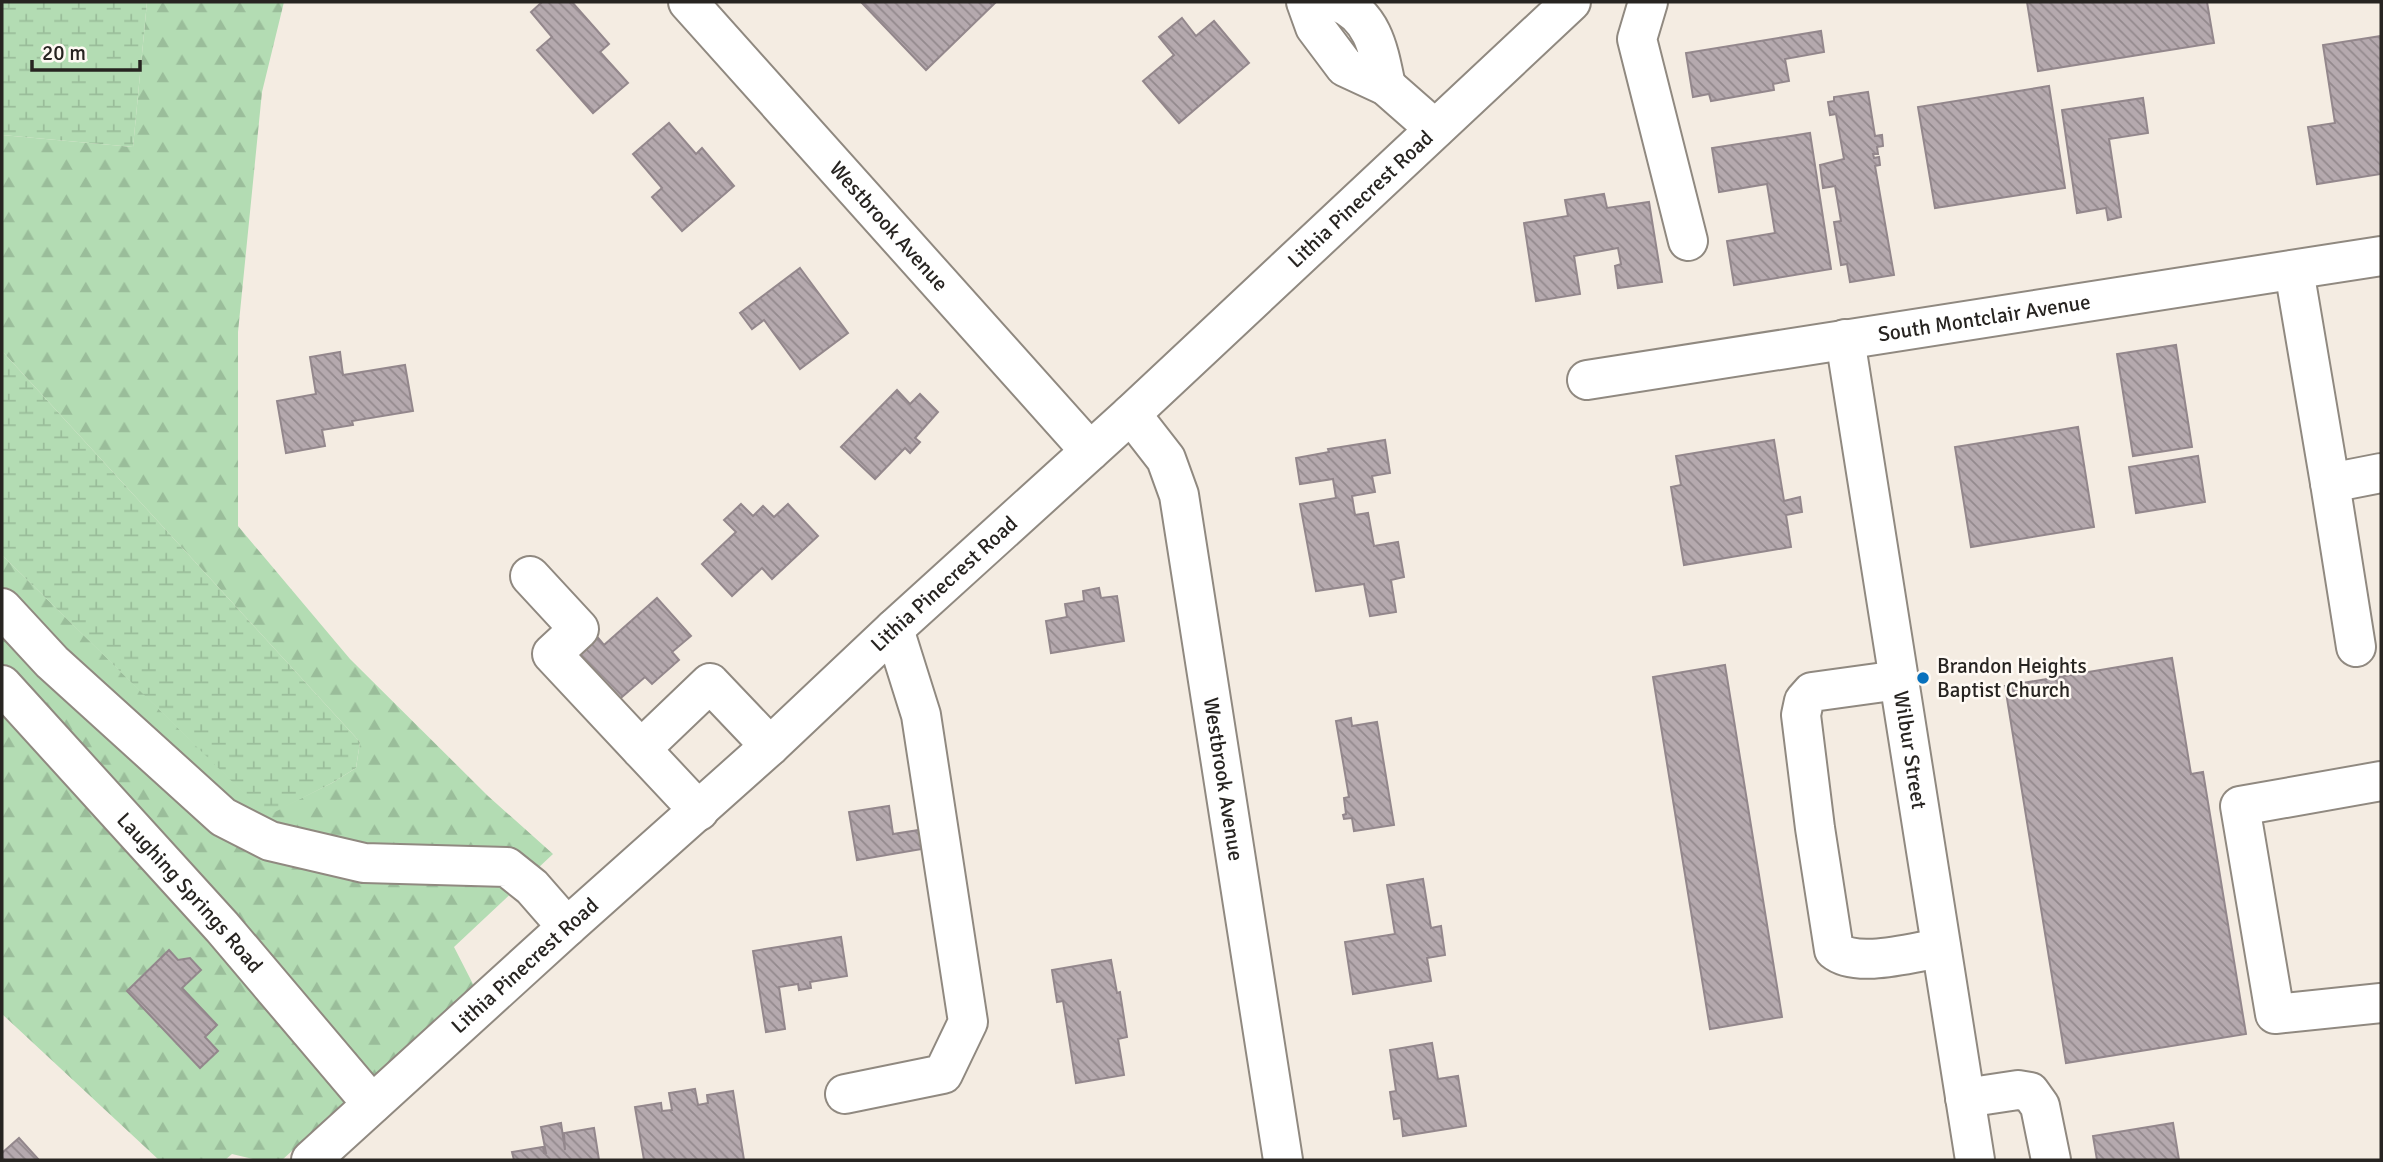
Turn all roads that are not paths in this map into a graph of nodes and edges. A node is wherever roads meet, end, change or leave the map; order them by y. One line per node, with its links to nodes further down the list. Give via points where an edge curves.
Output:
1 (688, 2): 14 (street, Westbrook Avenue)
2 (1306, 2): 6 (street, via 1315,27 1345,67)
3 (1338, 2): 6 (street, via 1353,8 1376,39)
4 (1571, 2): 7 (street, Lithia Pinecrest Road)
5 (1648, 2): 8 (street, via 1637,38)
6 (1386, 86): 7 (street)
7 (1435, 129): 13 (street, Lithia Pinecrest Road)
8 (1688, 241)
9 (2381, 256): 10 (street, South Montclair Avenue)
10 (2294, 270): 11 (street, South Montclair Avenue); 16 (street)
11 (1845, 339): 12 (street, South Montclair Avenue); 21 (street, Wilbur Street)
12 (1587, 380)
13 (1130, 414): 14 (street, Lithia Pinecrest Road); 34 (street, Westbrook Avenue, via 1166,459 1179,495)
14 (1090, 451): 19 (street, Lithia Pinecrest Road)
15 (2381, 473): 16 (street)
16 (2330, 483): 20 (street)
17 (530, 576): 24 (street, via 579,629 552,654)
18 (2, 608): 27 (street, via 52,662 223,817 270,841 364,863 507,867 532,887)
19 (894, 629): 23 (street, Lithia Pinecrest Road); 30 (street, via 921,715 968,1022 943,1074)
20 (2356, 647)
21 (1899, 680): 28 (street, Wilbur Street); 28 (street, via 1811,692 1804,701 1801,715 1819,855 1834,950 1841,956 1870,959)
22 (2, 685): 32 (street, Laughing Springs Road, via 222,927)
23 (770, 746): 24 (street, via 710,683); 26 (street, Lithia Pinecrest Road)
24 (641, 750): 26 (street)
25 (2381, 781): 29 (street, via 2240,806 2275,1014)
26 (699, 811): 27 (street, Lithia Pinecrest Road)
27 (567, 927): 32 (street, Lithia Pinecrest Road)
28 (1941, 948): 31 (street, Wilbur Street)
29 (2381, 1003)
30 (845, 1094)
31 (1965, 1098): 35 (street, Wilbur Street); 36 (street, via 2030,1092 2040,1107)
32 (372, 1104): 33 (street, Lithia Pinecrest Road)
33 (311, 1160)
34 (1283, 1160)
35 (1975, 1160)
36 (2051, 1160)

